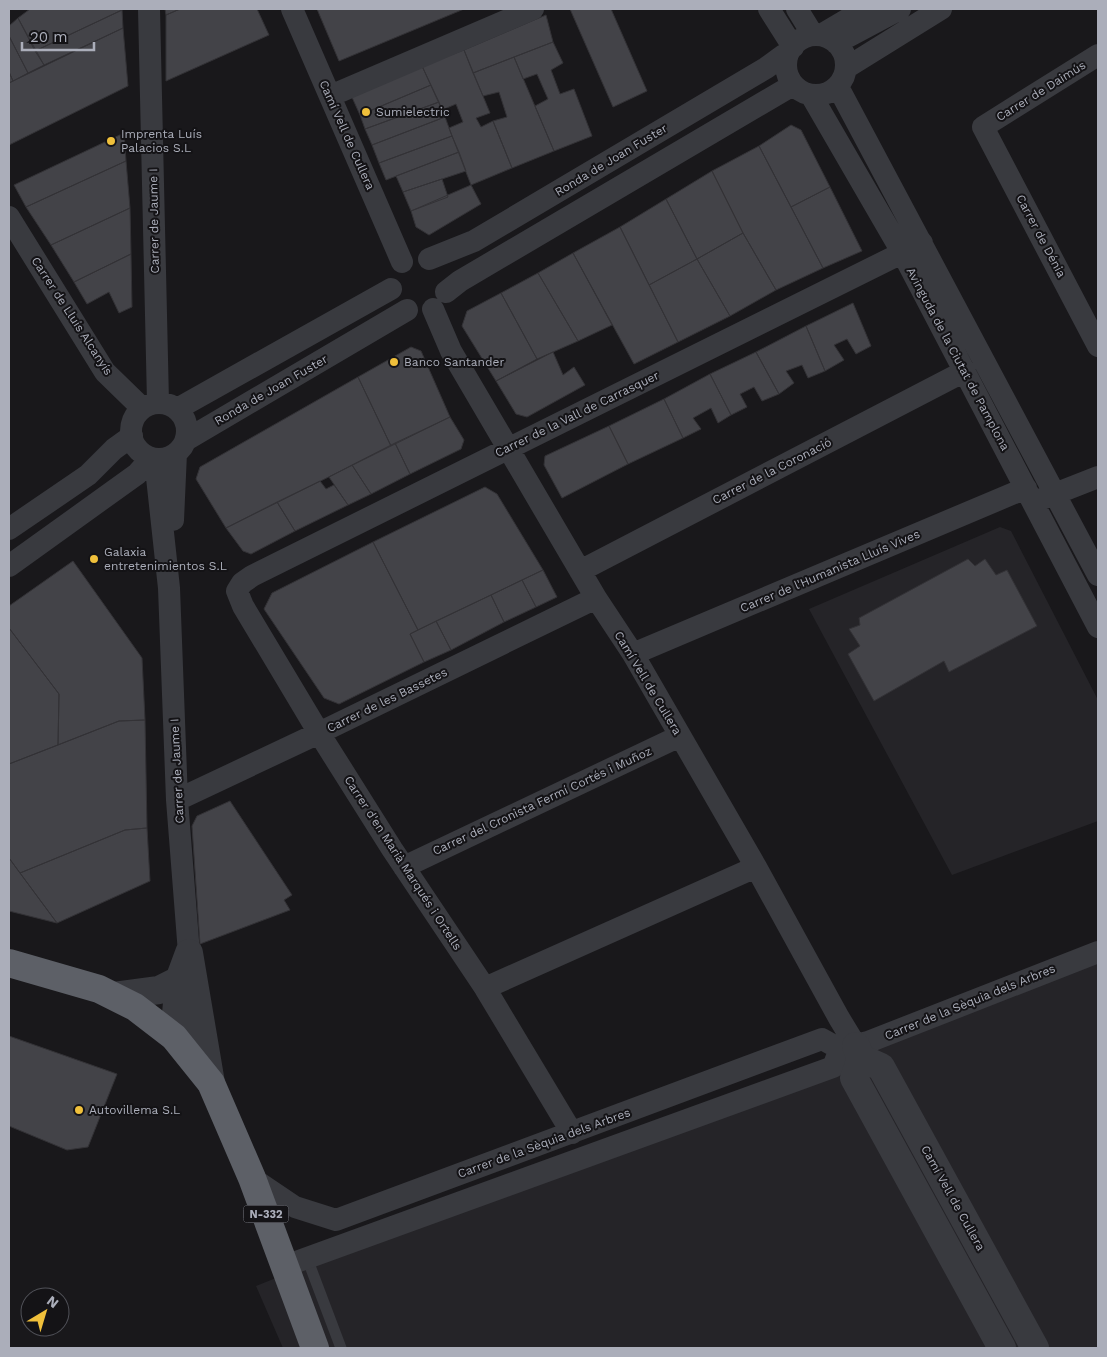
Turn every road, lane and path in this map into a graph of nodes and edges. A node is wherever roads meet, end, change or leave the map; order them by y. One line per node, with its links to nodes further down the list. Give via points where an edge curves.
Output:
1 (149, 9): 25 (street, Carrer de Jaume I)
2 (292, 9): 14 (street, Camí Vell de Cullera)
3 (533, 9): 14 (street)
4 (769, 9): 10 (street)
5 (797, 9): 9 (street)
6 (865, 9): 9 (street)
7 (900, 9): 9 (street)
8 (942, 9): 12 (street)
9 (823, 38): 10 (street, via 803,38); 12 (street, via 843,51)
10 (791, 50): 13 (street, via 786,66 788,76); 18 (street, Ronda de Joan Fuster, via 758,73 474,241)
11 (1098, 55): 15 (street, Carrer de Daimús)
12 (842, 77): 13 (street, via 824,95); 17 (street, Avinguda de la Ciutat de Pamplona)
13 (802, 90): 17 (street, Avinguda de la Ciutat de Pamplona); 21 (street, via 460,281)
14 (330, 96): 19 (street, Camí Vell de Cullera)
15 (983, 127): 23 (street, Carrer de Dénia)
16 (9, 217): 25 (street, Carrer de Lluís Alcanyís, via 106,372)
17 (912, 248): 24 (street, Avinguda de la Ciutat de Pamplona); 27 (street, Carrer de la Vall de Carrasquer); 30 (street, Avinguda de la Ciutat de Pamplona)
18 (429, 258): 19 (street, via 414,257); 21 (street, via 445,275 446,283)
19 (402, 262): 20 (street, via 392,274)
20 (391, 289): 22 (street, via 394,300); 25 (street)
21 (439, 301): 22 (street, via 424,312); 27 (street, Camí Vell de Cullera, via 451,351)
22 (407, 310): 28 (street, Ronda de Joan Fuster)
23 (1098, 346)
24 (965, 371): 31 (street, Avinguda de la Ciutat de Pamplona); 34 (street, Carrer de la Coronació)
25 (159, 406): 26 (street, via 136,415); 28 (street, via 181,413 188,431)
26 (132, 436): 28 (street, via 139,450); 32 (street, via 88,475)
27 (508, 448): 34 (street, Camí Vell de Cullera); 36 (street, Carrer de la Vall de Carrasquer, via 252,576)
28 (167, 453): 33 (street, Ronda de Joan Fuster); 42 (street, Carrer de Jaume I)
29 (1098, 477): 30 (street, Carrer de l'Humanista Lluís Vives)
30 (1055, 494): 31 (street, Carrer de l'Humanista Lluís Vives); 35 (street, Avinguda de la Ciutat de Pamplona)
31 (1030, 495): 38 (street, Avinguda de la Ciutat de Pamplona); 39 (street, Carrer de l'Humanista Lluís Vives)
32 (9, 529)
33 (9, 566)
34 (580, 571): 37 (street, Camí Vell de Cullera)
35 (1098, 574)
36 (237, 591): 40 (street, Carrer d'en Marià Marqués i Ortells)
37 (596, 598): 39 (street, Camí Vell de Cullera); 40 (street, Carrer de les Bassetes)
38 (1098, 627)
39 (633, 654): 41 (street, Camí Vell de Cullera)
40 (319, 733): 42 (street, Carrer de les Bassetes); 43 (street, Carrer d'en Marià Marqués i Ortells)
41 (680, 736): 43 (street, Carrer del Cronista Fermí Cortés i Muñoz); 44 (street, Camí Vell de Cullera)
42 (177, 800): 46 (street, Carrer de Jaume I)
43 (404, 867): 49 (street, Carrer d'en Marià Marqués i Ortells)
44 (756, 867): 49 (street); 52 (street, Camí Vell de Cullera, via 839,1018)
45 (1098, 952): 52 (street, Carrer de la Sèquia dels Arbres)
46 (189, 953): 48 (street, Carrer de Jaume I); 53 (street, Carrer de Jaume I)
47 (9, 963): 50 (highway, N-332)
48 (179, 980): 50 (street, via 159,990); 51 (street, Carrer de Jaume I)
49 (485, 988): 54 (street, Carrer d'en Marià Marqués i Ortells)
50 (114, 996): 51 (highway, N-332, via 135,1006)
51 (174, 1037): 53 (highway, N-332)
52 (852, 1051): 54 (street, Carrer de la Sèquia dels Arbres, via 822,1040); 56 (street, via 833,1067); 59 (street, via 854,1078); 60 (street, Camí Vell de Cullera, via 881,1067)
53 (211, 1083): 55 (highway, N-332)
54 (572, 1134): 55 (street, Carrer de la Sèquia dels Arbres, via 336,1220 294,1207)
55 (252, 1178): 56 (highway, N-332)
56 (296, 1262): 57 (highway, N-332); 58 (lane)
57 (315, 1348)
58 (341, 1348)
59 (1002, 1348)
60 (1035, 1348)

